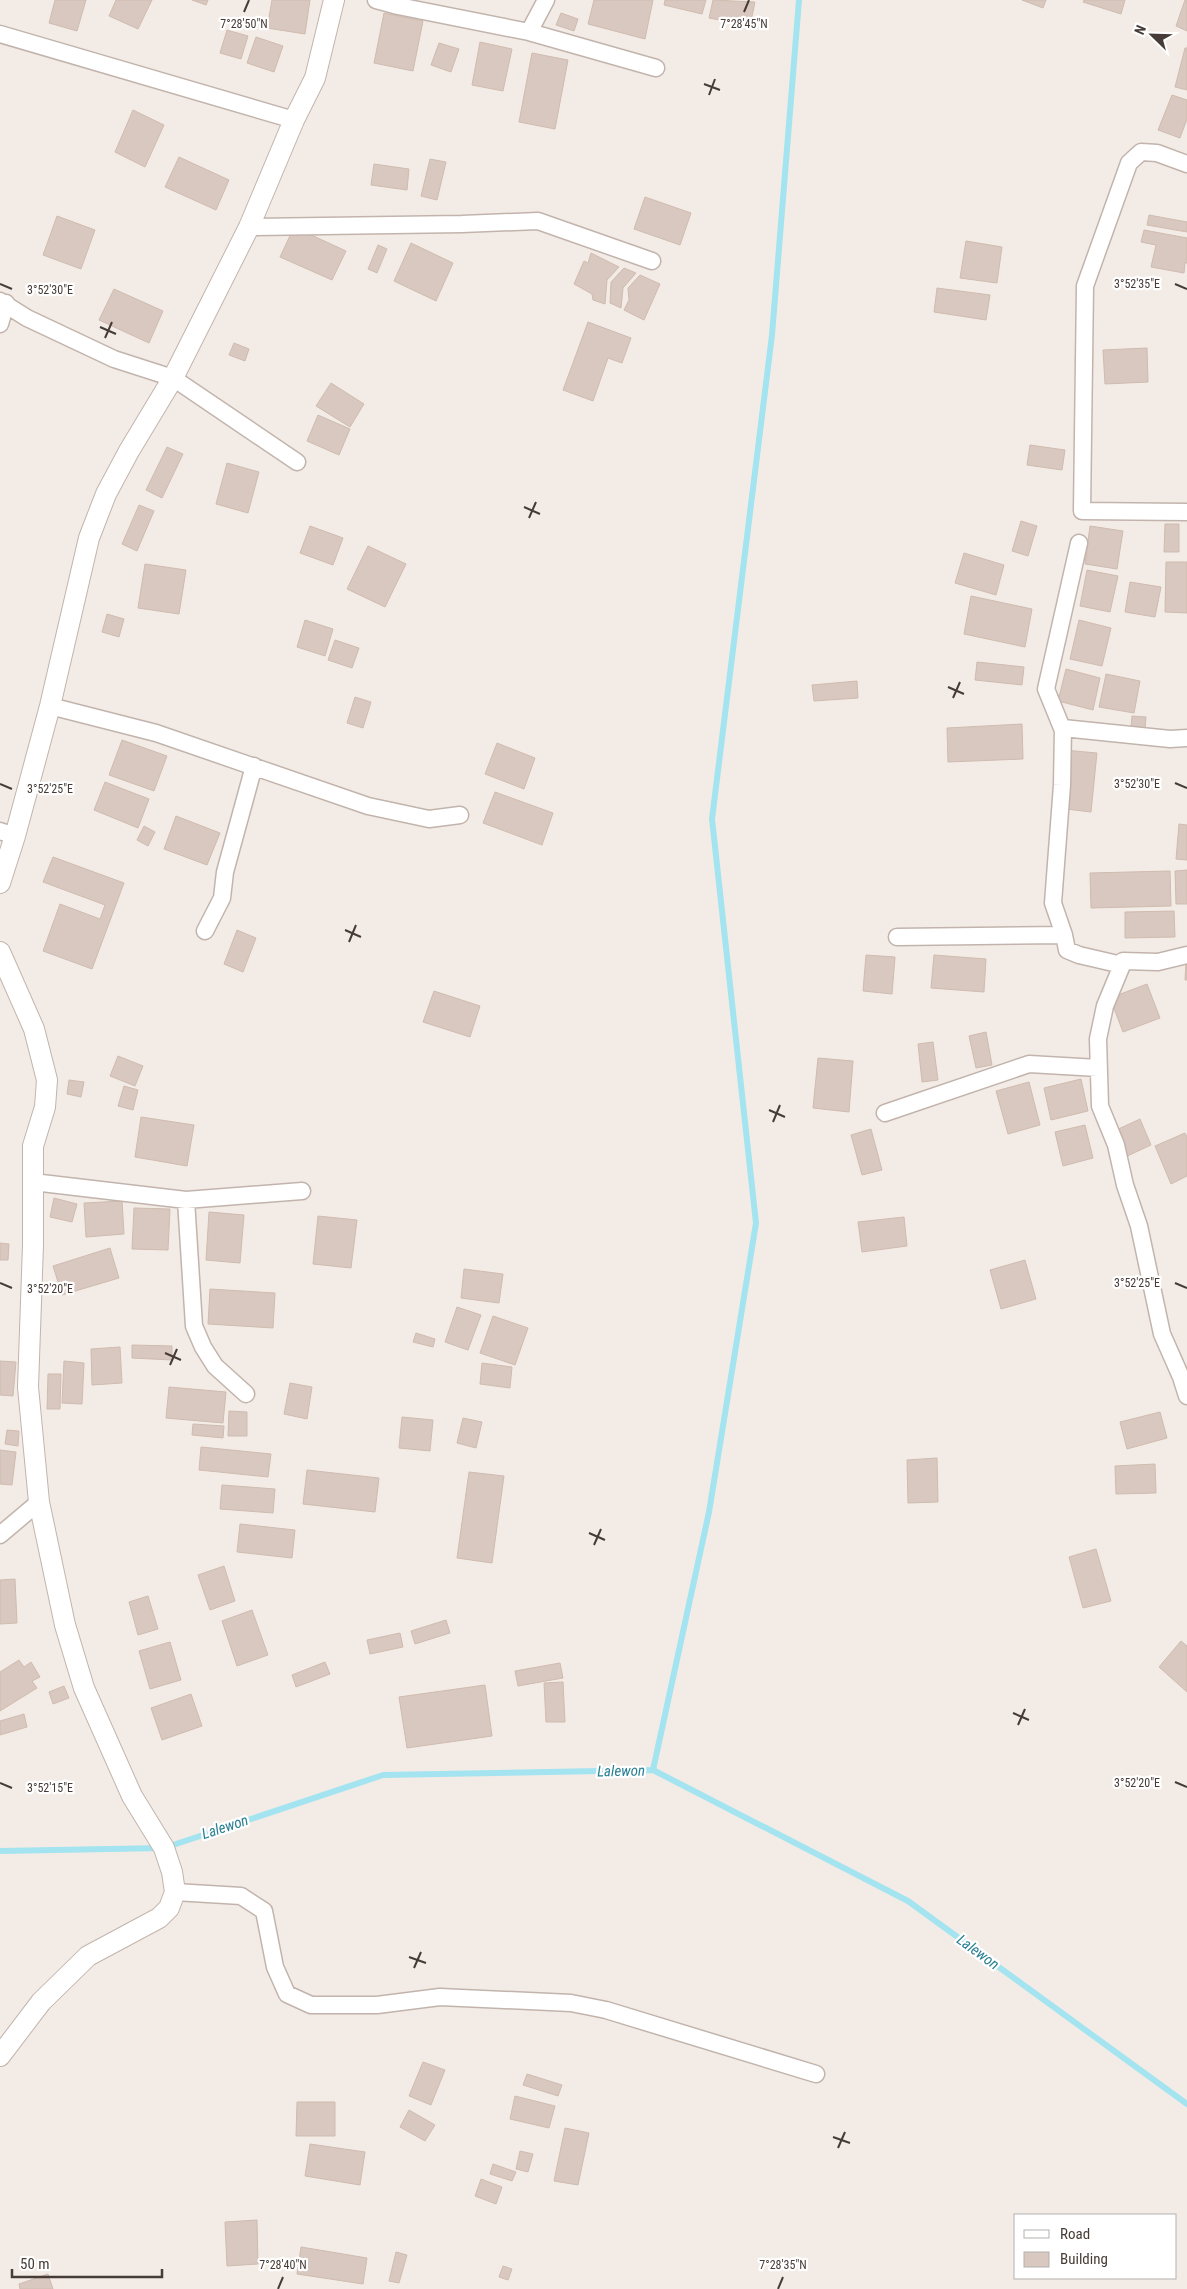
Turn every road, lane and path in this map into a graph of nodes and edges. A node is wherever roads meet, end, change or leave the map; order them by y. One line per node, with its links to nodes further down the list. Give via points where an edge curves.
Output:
1 (334, 0): 7 (street, via 314,78)
2 (376, 0): 4 (street)
3 (546, 0): 4 (street)
4 (530, 32): 6 (street)
5 (0, 34): 7 (street)
6 (656, 68)
7 (294, 120): 9 (street)
8 (1187, 164): 15 (street, via 1157,153 1142,152 1130,163 1084,286 1082,501 1082,511)
9 (249, 227): 10 (street, via 538,221); 13 (street)
10 (652, 260)
11 (3, 302): 12 (street); 13 (street, via 27,318 114,359)
12 (0, 324)
13 (173, 378): 14 (street); 17 (street, via 111,485 89,538)
14 (297, 462)
15 (1187, 512)
16 (1078, 542): 18 (street, via 1046,689)
17 (50, 706): 20 (street, via 156,733); 22 (street)
18 (1064, 733): 19 (street, via 1063,728); 25 (street, via 1053,903)
19 (1187, 738)
20 (254, 766): 21 (street, via 368,806 429,819); 24 (street, via 225,872 222,898)
21 (460, 815)
22 (8, 834): 23 (street)
23 (0, 883)
24 (205, 931)
25 (1064, 935): 26 (street); 29 (street, via 1067,950)
26 (897, 936)
27 (0, 952): 32 (street, via 34,1029 47,1080 45,1107 33,1146)
28 (1187, 955): 29 (street, via 1158,962 1123,961)
29 (1122, 965): 30 (street, via 1105,1006 1098,1039)
30 (1098, 1068): 31 (street, via 1029,1064); 36 (street, via 1100,1106 1116,1145 1139,1226 1162,1334)
31 (885, 1113)
32 (33, 1182): 34 (street); 37 (street, via 28,1387)
33 (302, 1191): 34 (street)
34 (186, 1200): 35 (street, via 194,1326 215,1366)
35 (246, 1394)
36 (1187, 1396)
37 (39, 1502): 38 (street); 39 (street, via 65,1625 84,1688 132,1796 164,1848)
38 (0, 1535)
39 (175, 1892): 40 (street, via 169,1908 159,1918 88,1956 41,2002); 41 (street, via 241,1896 264,1911 275,1967 287,1994 311,2005 377,2005 440,1997 572,2003 606,2010)
40 (0, 2056)
41 (816, 2074)

